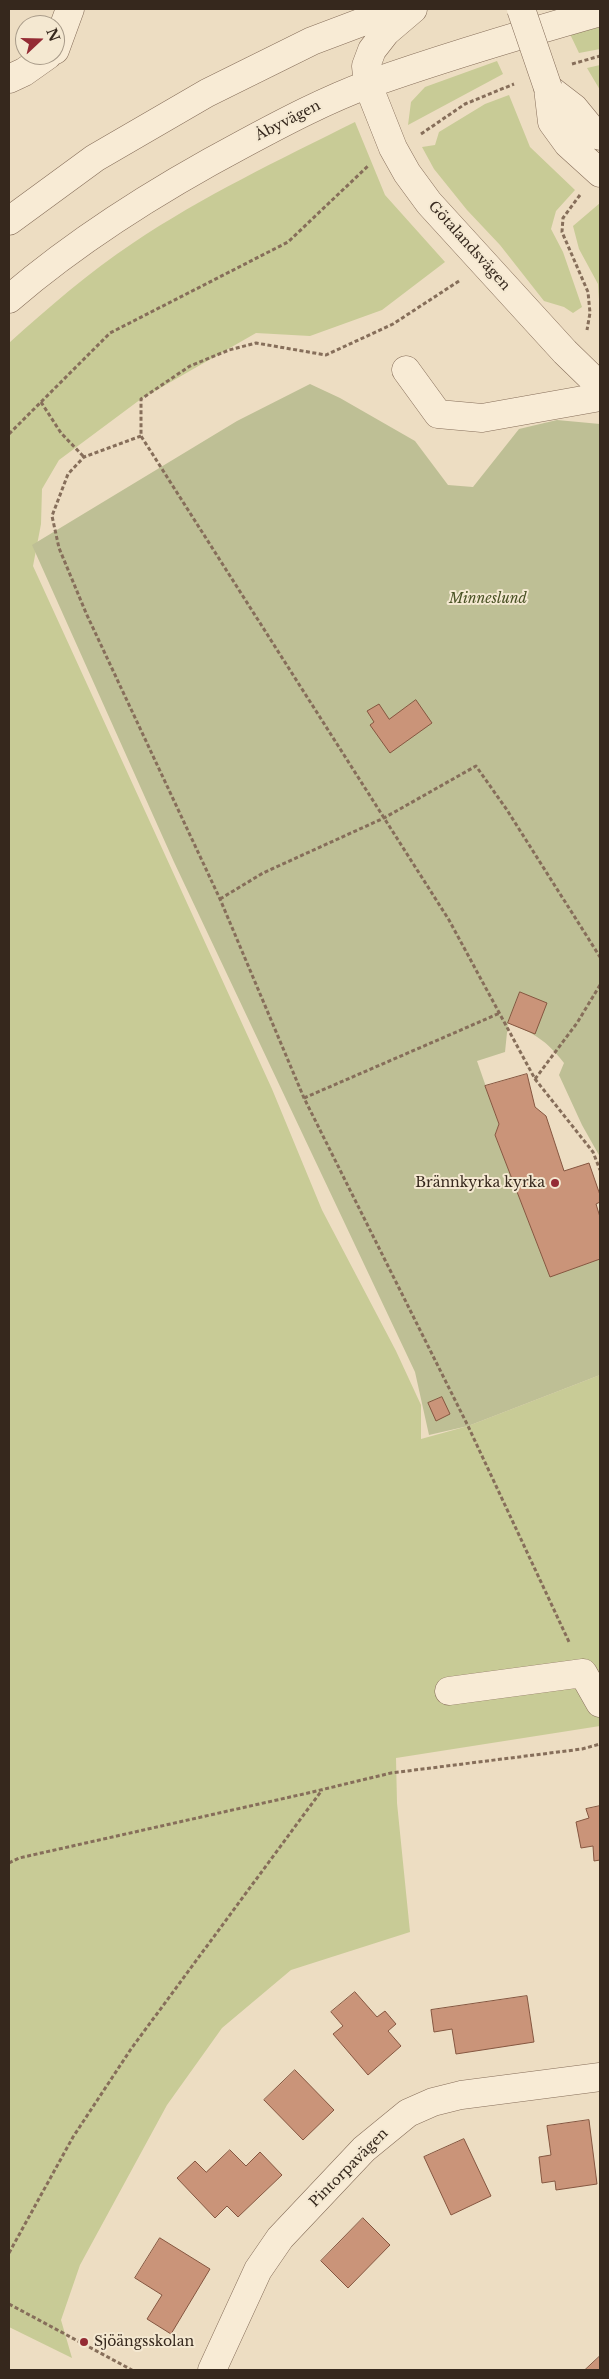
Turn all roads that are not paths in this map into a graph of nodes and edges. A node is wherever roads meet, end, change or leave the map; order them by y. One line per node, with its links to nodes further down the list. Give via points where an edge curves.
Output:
1 (70, 9): 6 (street)
2 (397, 9): 13 (street, via 312,41 207,93 95,158)
3 (413, 9): 9 (street, via 386,32 372,50 366,66)
4 (521, 9): 10 (street, bridge)
5 (600, 12): 9 (street, Åbyvägen)
6 (65, 23)
7 (34, 65): 8 (street)
8 (9, 79)
9 (368, 85): 14 (street, Åbyvägen, via 295,116 164,188 90,236); 16 (street, Götalandsvägen, via 393,148 429,204)
10 (548, 88): 11 (street, via 574,108); 12 (street, via 552,122)
11 (600, 136)
12 (591, 183)
13 (9, 221)
14 (9, 299)
15 (406, 370): 17 (street, via 438,414 482,418)
16 (600, 386)
17 (600, 397)
18 (449, 1691): 19 (street, via 583,1673)
19 (600, 1702)
20 (600, 2077): 21 (street, Pintorpavägen, via 461,2095 408,2113 364,2149 280,2238 258,2270)
21 (212, 2370)

